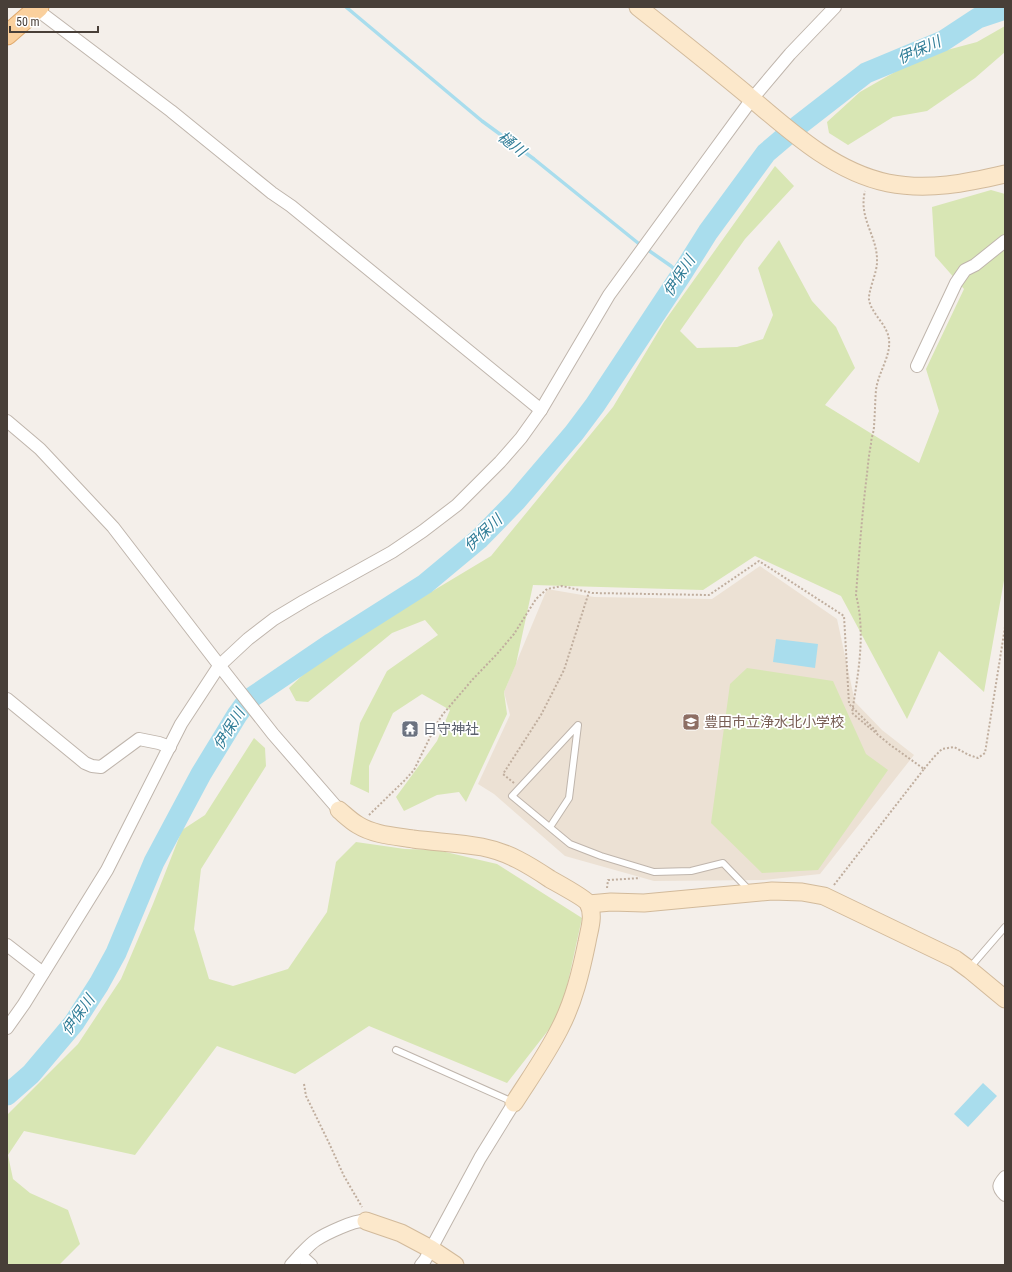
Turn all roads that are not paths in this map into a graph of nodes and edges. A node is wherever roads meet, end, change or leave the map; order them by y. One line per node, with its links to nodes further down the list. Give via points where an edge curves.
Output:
1 (638, 7): 5 (street)
2 (835, 7): 5 (street, via 790,54)
3 (37, 8): 4 (main road); 9 (street, via 291,206)
4 (7, 35)
5 (756, 103): 6 (street, via 827,158 872,179 907,186 929,187); 9 (street, via 609,295)
6 (1005, 174)
7 (1005, 241): 8 (street, via 965,270 956,283)
8 (917, 366)
9 (541, 410): 11 (street, via 500,462 457,504 423,532 274,619 248,639)
10 (7, 421): 11 (street, via 40,449 113,528)
11 (222, 670): 13 (street, via 182,724); 14 (street)
12 (7, 699): 13 (street, via 92,766 101,767 139,738)
13 (170, 747): 21 (street, via 107,870)
14 (339, 810): 17 (street, via 358,825 376,833 484,847 505,854 532,866)
15 (550, 827): 15 (lane, via 512,796 578,725 569,798); 16 (lane, via 570,844 654,872 691,871 723,863)
16 (753, 893): 17 (street, via 644,903); 20 (street, via 802,892 824,896 947,955)
17 (589, 904): 25 (street, via 591,924 582,969 572,1000 549,1050)
18 (1005, 927): 20 (lane)
19 (7, 945): 21 (street)
20 (970, 970): 22 (street)
21 (43, 973): 23 (street)
22 (1004, 995)
23 (7, 1028)
24 (396, 1050): 25 (lane)
25 (514, 1103): 29 (street, via 497,1128)
26 (1005, 1177): 27 (street, via 999,1186)
27 (1005, 1194)
28 (366, 1220): 29 (street, via 401,1233); 30 (street, via 321,1237)
29 (431, 1249): 33 (street); 34 (street)
30 (300, 1255): 31 (street); 32 (street)
31 (291, 1265)
32 (311, 1265)
33 (421, 1265)
34 (455, 1265)

